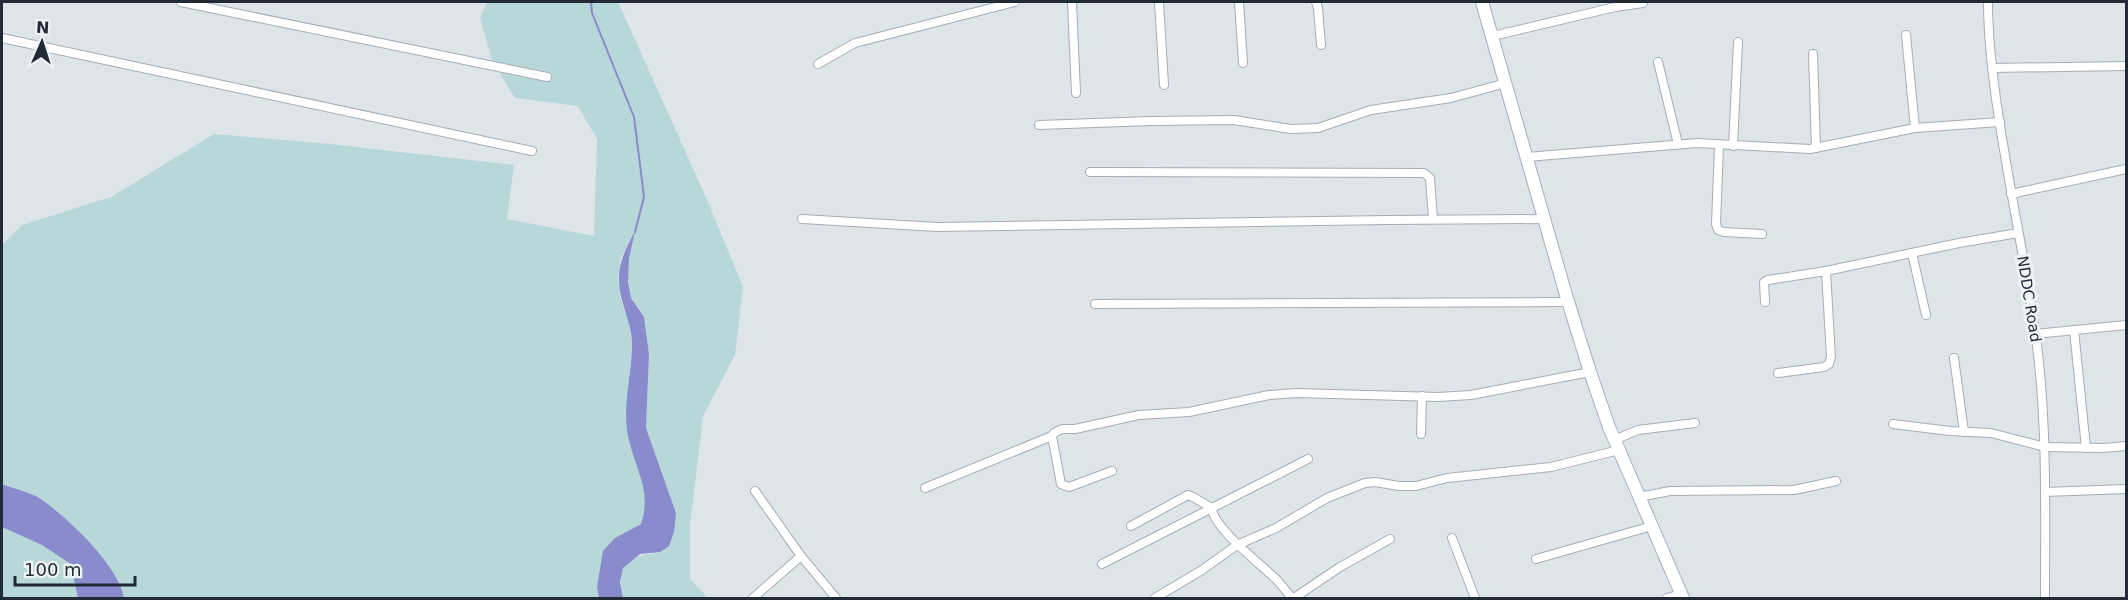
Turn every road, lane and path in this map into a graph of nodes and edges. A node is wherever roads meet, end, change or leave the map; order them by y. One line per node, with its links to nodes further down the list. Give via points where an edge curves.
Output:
1 (181, 2): 21 (street)
2 (1016, 2): 18 (street, via 855,43)
3 (1072, 2): 24 (street)
4 (1159, 2): 23 (street)
5 (1239, 2): 17 (street)
6 (1316, 2): 14 (street)
7 (1482, 2): 11 (street)
8 (1988, 2): 20 (street, NDDC Road)
9 (1643, 3): 11 (street, via 1615,6)
10 (1906, 35): 27 (street)
11 (1493, 36): 22 (street)
12 (2, 38): 32 (street)
13 (1738, 42): 30 (street)
14 (1321, 45)
15 (1813, 54): 31 (street)
16 (1658, 62): 28 (street)
17 (1243, 63)
18 (818, 64)
19 (2127, 66): 20 (street)
20 (1992, 68): 25 (street, NDDC Road)
21 (547, 77)
22 (1506, 82): 26 (street, via 1451,98 1371,110 1318,128 1291,129 1224,120); 33 (street)
23 (1164, 85)
24 (1077, 93)
25 (2000, 122): 27 (street); 36 (street, NDDC Road)
26 (1039, 125)
27 (1915, 128): 31 (street)
28 (1678, 144): 29 (street); 33 (street)
29 (1719, 145): 30 (street); 41 (street, via 1716,224 1724,232)
30 (1733, 146): 31 (street)
31 (1816, 148)
32 (532, 151)
33 (1527, 157): 39 (street)
34 (2127, 169): 36 (street)
35 (1090, 172): 38 (street, via 1424,173 1430,178)
36 (2011, 194): 40 (street, NDDC Road)
37 (802, 219): 38 (street, via 937,226)
38 (1433, 219): 39 (street)
39 (1544, 219): 44 (street)
40 (2018, 233): 42 (street); 50 (street, NDDC Road)
41 (1762, 234)
42 (1912, 253): 43 (street); 47 (street)
43 (1826, 271): 45 (street, via 1764,282); 53 (street, via 1829,364)
44 (1568, 302): 46 (street); 52 (street)
45 (1765, 302)
46 (1095, 304)
47 (1926, 315)
48 (2127, 325): 49 (street)
49 (2074, 330): 50 (street); 63 (street)
50 (2035, 334): 62 (street, NDDC Road)
51 (1954, 358): 57 (street)
52 (1590, 372): 54 (street, via 1471,395); 60 (street)
53 (1778, 373)
54 (1422, 396): 58 (street); 59 (street, via 1269,395 1189,412 1140,415 1062,429)
55 (1695, 423): 60 (street, via 1638,430)
56 (1893, 424): 57 (street)
57 (1964, 432): 62 (street, via 1991,433)
58 (1421, 434)
59 (1052, 436): 65 (street, via 1060,484 1064,487); 67 (street)
60 (1616, 445): 71 (street); 77 (street, via 1551,467 1447,478 1416,486 1365,483)
61 (2127, 446): 63 (street)
62 (2045, 447): 63 (street); 70 (street, NDDC Road)
63 (2086, 448)
64 (1308, 459): 72 (street)
65 (1112, 471)
66 (1836, 481): 71 (street, via 1794,490 1670,491)
67 (926, 488)
68 (2127, 489): 70 (street)
69 (755, 491): 78 (street)
70 (2045, 492): 88 (street, NDDC Road)
71 (1639, 497): 74 (street)
72 (1212, 508): 73 (street, via 1188,495); 77 (street, via 1212,516); 80 (street)
73 (1131, 526)
74 (1652, 526): 79 (street); 81 (street)
75 (1452, 538): 86 (street)
76 (1390, 539): 85 (street)
77 (1237, 545): 84 (street); 85 (street)
78 (801, 556): 82 (street); 83 (street)
79 (1536, 559)
80 (1102, 564)
81 (1682, 596): 87 (street)
82 (753, 598)
83 (836, 598)
84 (1155, 598)
85 (1293, 598)
86 (1475, 598)
87 (1667, 598)
88 (2046, 598)

